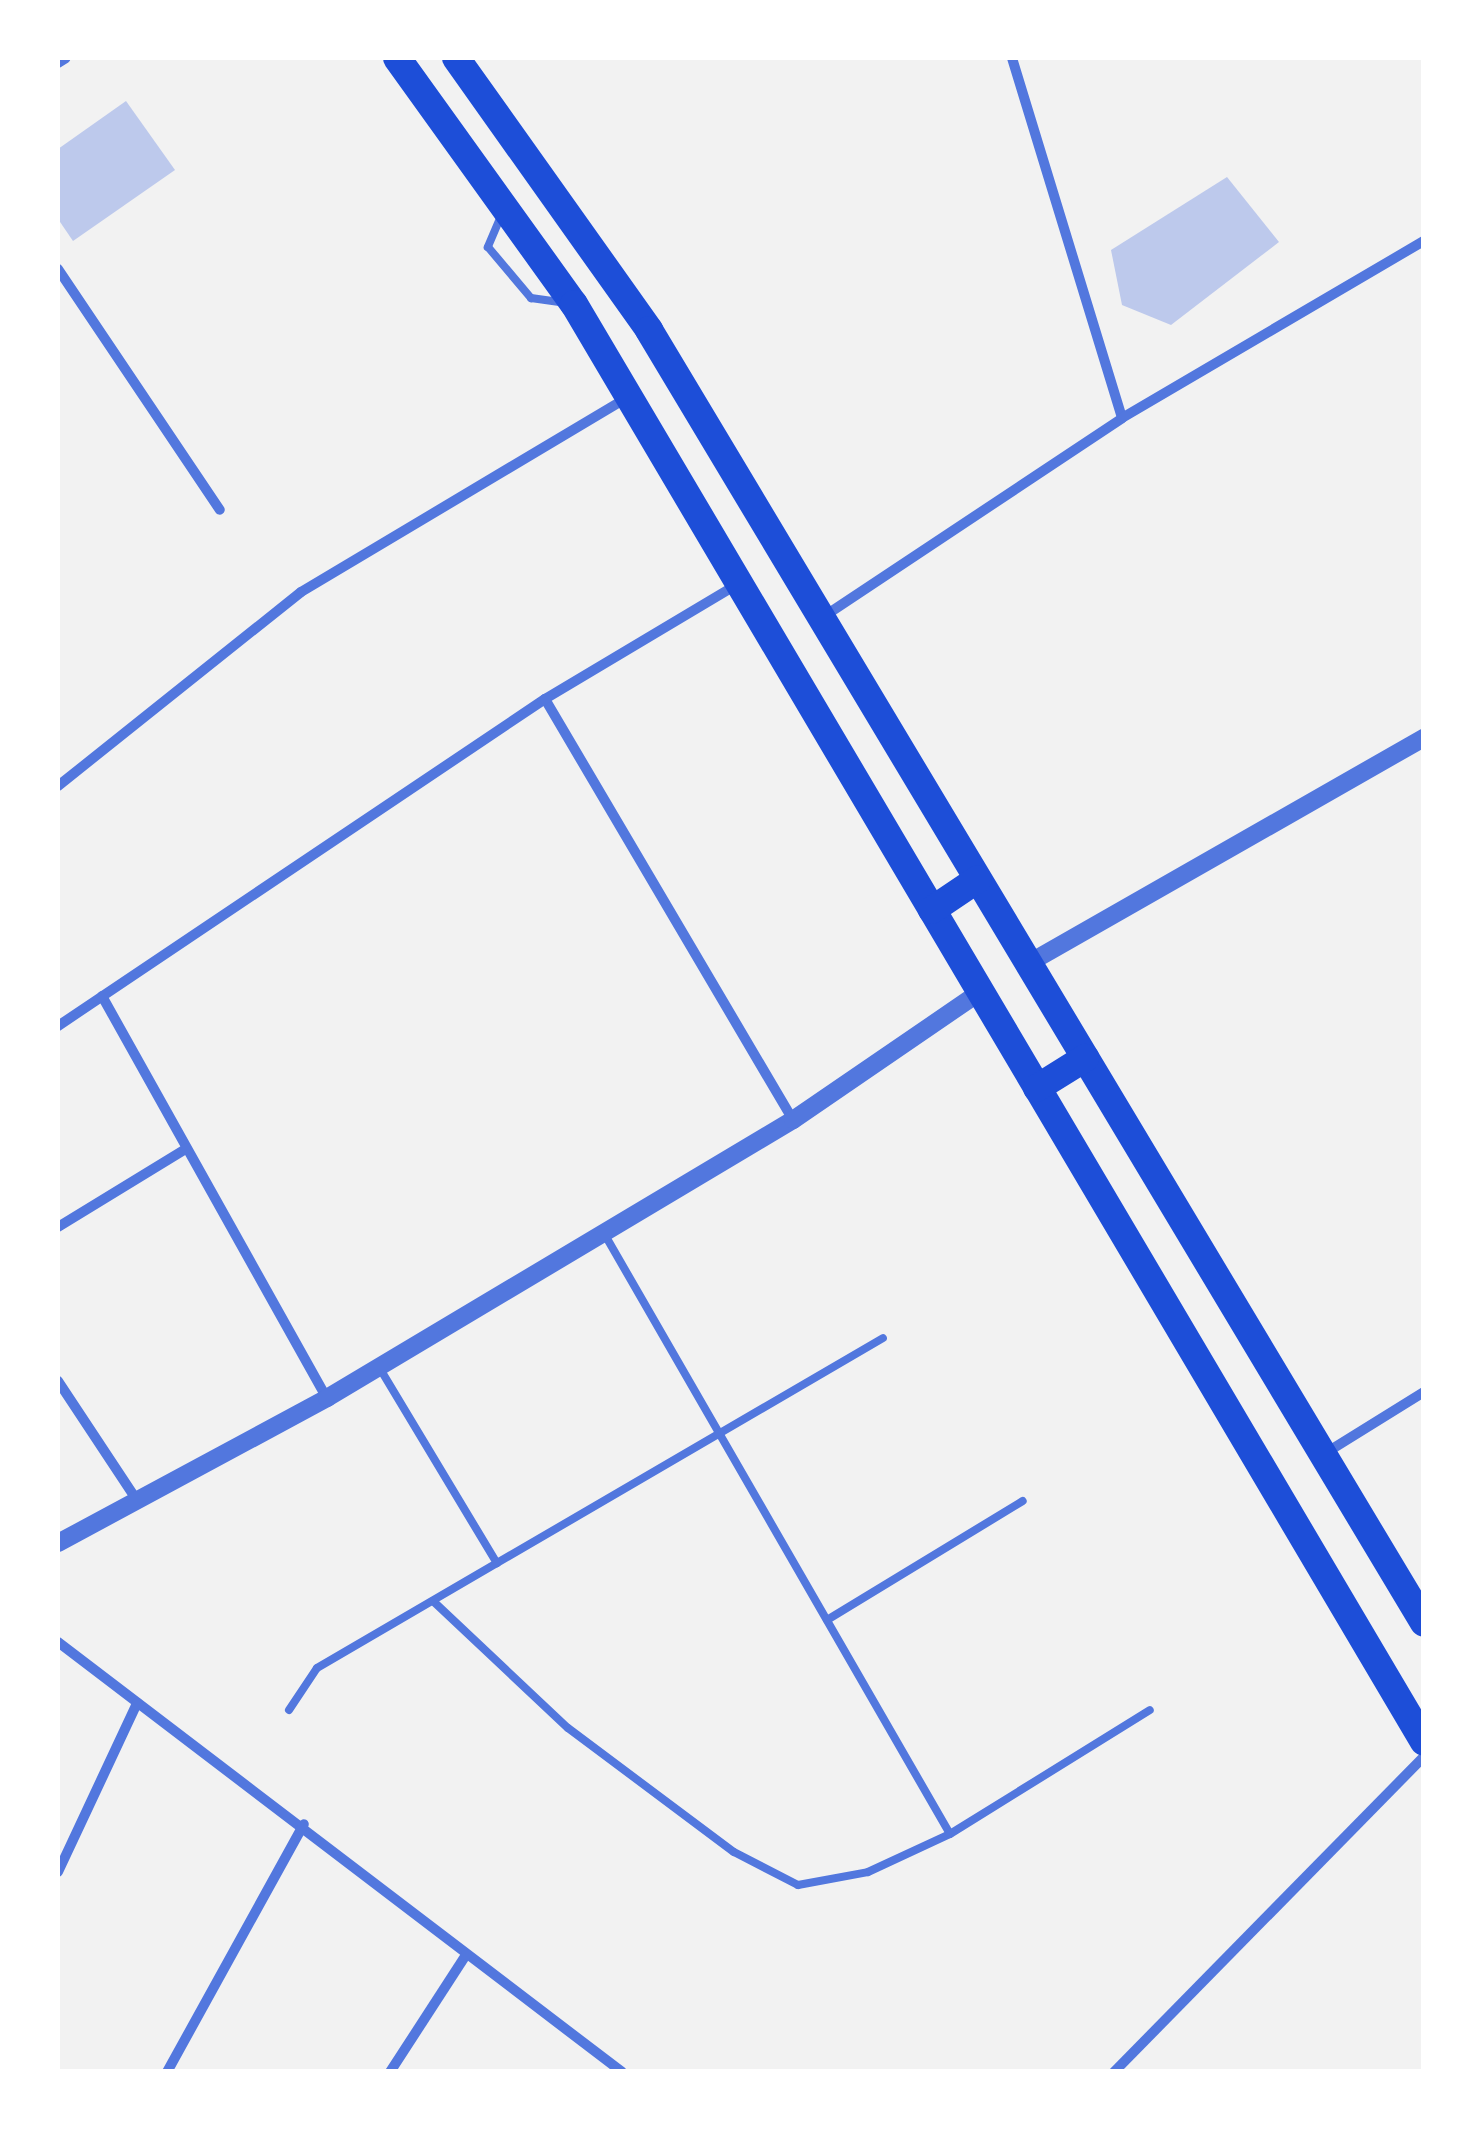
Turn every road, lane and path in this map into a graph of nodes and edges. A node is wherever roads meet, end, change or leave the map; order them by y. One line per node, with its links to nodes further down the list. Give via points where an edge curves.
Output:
1 (66, 58): 5 (street)
2 (397, 58): 8 (highway, via 574,304)
3 (456, 58): 12 (highway, via 648,330)
4 (1012, 58): 9 (street)
5 (58, 64)
6 (1424, 240): 9 (street)
7 (58, 269): 10 (street)
8 (629, 396): 11 (highway); 15 (street, via 301,592)
9 (1122, 418): 12 (street)
10 (220, 510)
11 (739, 583): 13 (street); 17 (highway)
12 (821, 618): 16 (highway)
13 (545, 699): 20 (street); 24 (street)
14 (1421, 745): 18 (street)
15 (58, 786)
16 (978, 880): 17 (highway); 18 (highway)
17 (932, 910): 19 (highway)
18 (1029, 964): 22 (highway)
19 (980, 992): 23 (highway); 24 (street)
20 (102, 996): 21 (street); 25 (street)
21 (58, 1026)
22 (1085, 1058): 23 (highway); 34 (highway)
23 (1037, 1088): 46 (highway)
24 (793, 1120): 27 (street)
25 (186, 1149): 26 (street); 32 (street)
26 (58, 1227)
27 (604, 1232): 29 (street); 33 (lane)
28 (883, 1338): 33 (lane)
29 (379, 1367): 32 (street); 38 (lane)
30 (58, 1382): 36 (street)
31 (1424, 1392): 34 (street)
32 (327, 1398): 36 (street)
33 (719, 1434): 38 (lane); 40 (lane)
34 (1323, 1454): 41 (highway)
35 (1023, 1501): 40 (lane)
36 (138, 1502): 37 (street)
37 (58, 1543)
38 (497, 1563): 39 (lane)
39 (433, 1601): 44 (lane, via 317,1668); 49 (lane, via 568,1728 734,1852 798,1885 868,1872)
40 (827, 1620): 49 (lane)
41 (1424, 1623)
42 (58, 1642): 43 (street)
43 (136, 1704): 48 (street); 50 (street)
44 (289, 1710)
45 (1150, 1710): 49 (lane)
46 (1424, 1742)
47 (1424, 1757): 55 (street)
48 (304, 1824): 51 (street); 52 (street)
49 (950, 1834)
50 (58, 1872)
51 (466, 1955): 53 (street); 54 (street)
52 (167, 2072)
53 (390, 2072)
54 (622, 2072)
55 (1114, 2072)

